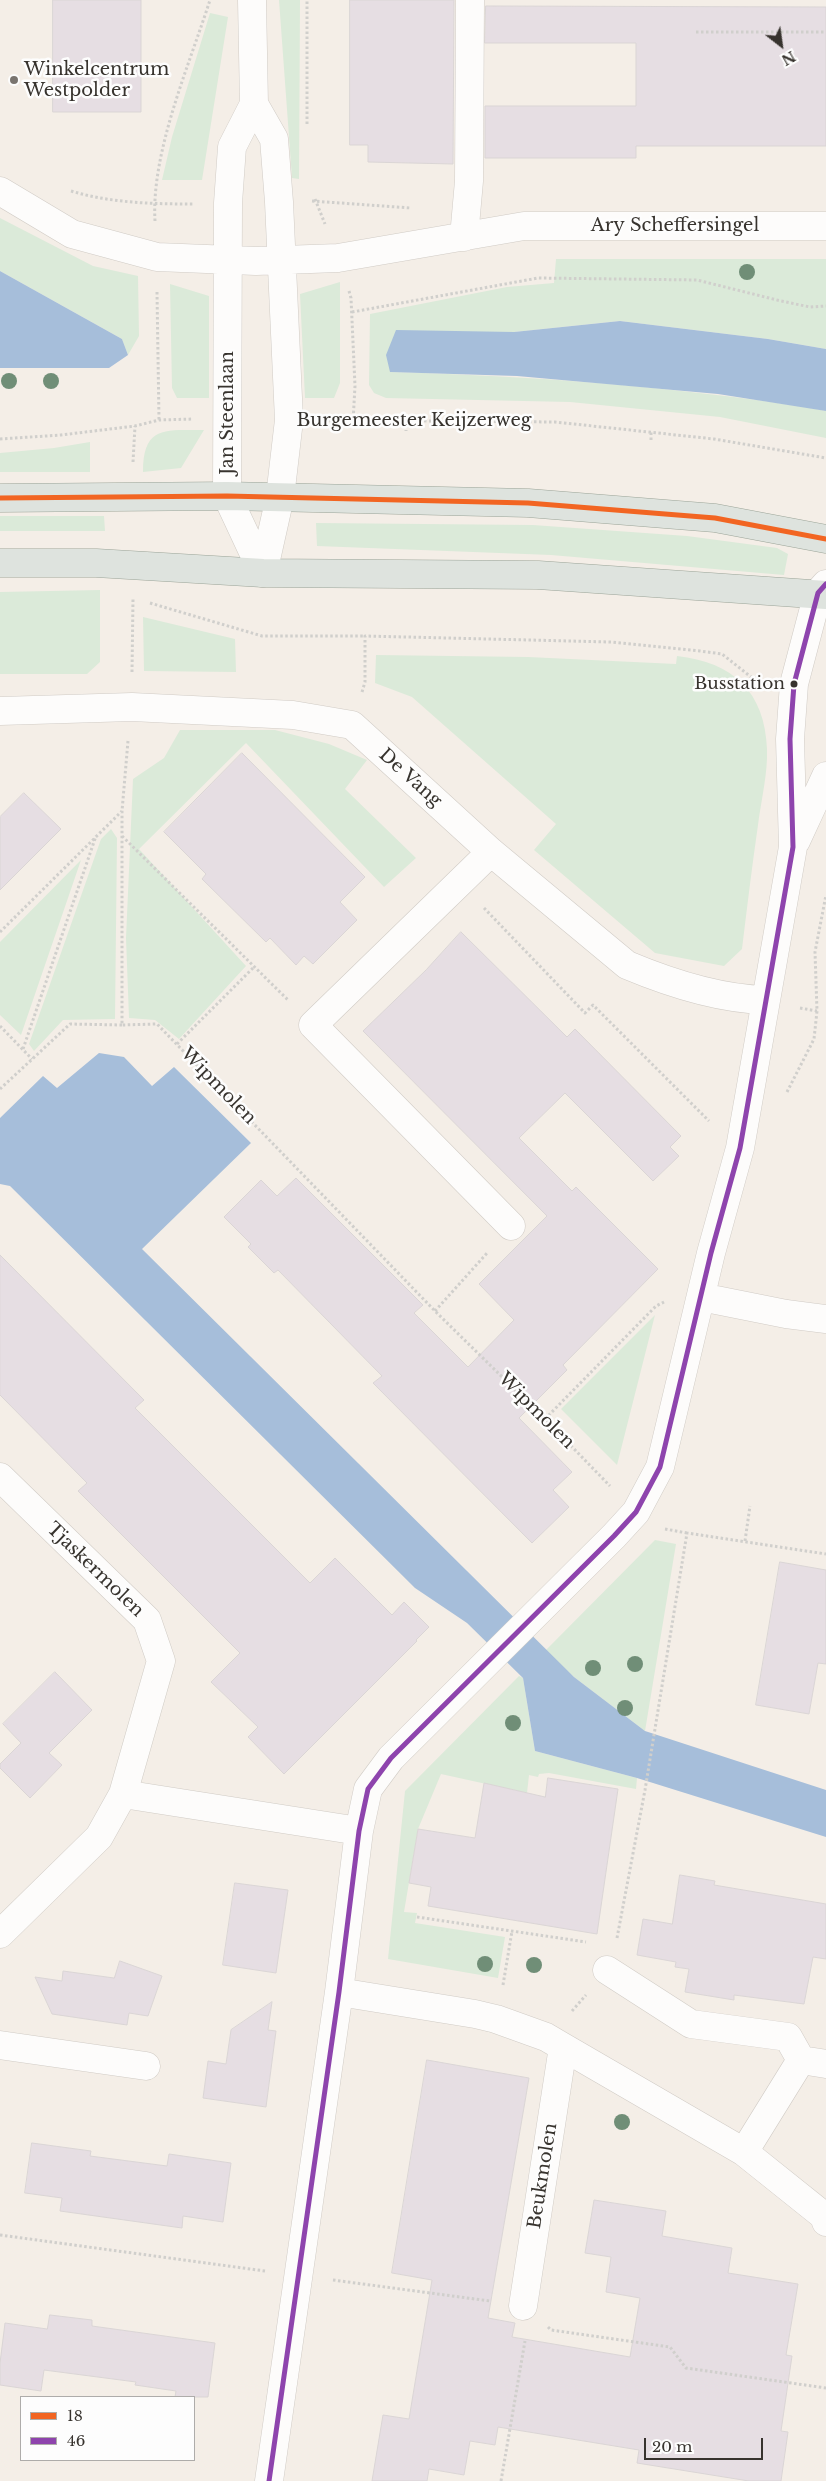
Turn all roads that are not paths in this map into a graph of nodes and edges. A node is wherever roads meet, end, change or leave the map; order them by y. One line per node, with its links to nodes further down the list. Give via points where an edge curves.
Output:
1 (252, 0): 3 (street, Jan Steenlaan)
2 (470, 0): 6 (street, via 469,181)
3 (254, 104): 7 (street, Jan Steenlaan, via 232,148); 8 (street, Jan Steenlaan, via 274,139)
4 (0, 191): 7 (street, Ary Scheffersingel, via 72,234 157,258)
5 (826, 226): 6 (street, Ary Scheffersingel)
6 (464, 227): 8 (street, Ary Scheffersingel, via 338,258)
7 (228, 260): 8 (street, Ary Scheffersingel); 9 (street, Jan Steenlaan)
8 (282, 260): 10 (street, Jan Steenlaan, via 289,420)
9 (227, 496): 10 (main road); 11 (main road); 14 (street, Jan Steenlaan)
10 (280, 497): 12 (main road, via 604,508 715,518); 14 (street, Jan Steenlaan)
11 (0, 498)
12 (826, 539)
13 (0, 563): 14 (main road, via 96,563)
14 (263, 573): 15 (main road, via 538,575 686,587)
15 (823, 591): 18 (street, via 794,684 790,739)
16 (0, 711): 19 (street, De Vang, via 132,707 293,715 352,725)
17 (826, 776): 18 (street)
18 (793, 847): 20 (street)
19 (491, 852): 20 (street, De Vang, via 627,965 740,1000); 21 (street, via 313,1025)
20 (766, 1000): 22 (street, via 740,1148)
21 (511, 1226)
22 (700, 1297): 23 (street); 26 (street, via 660,1467 636,1512 391,1758 368,1788)
23 (826, 1319)
24 (0, 1477): 25 (street, Tjaskermolen, via 147,1620 161,1661)
25 (123, 1794): 26 (street); 27 (street, Tjaskermolen, via 99,1837)
26 (359, 1831): 29 (street)
27 (0, 1934)
28 (606, 1970): 32 (street, via 691,2024 788,2037)
29 (339, 1992): 30 (street, via 496,2019); 37 (street)
30 (554, 2042): 34 (street); 36 (street, Beukmolen)
31 (0, 2045): 33 (street)
32 (814, 2062): 34 (street)
33 (146, 2066)
34 (744, 2152): 35 (street, via 824,2216)
35 (826, 2222)
36 (526, 2310)
37 (269, 2481)

